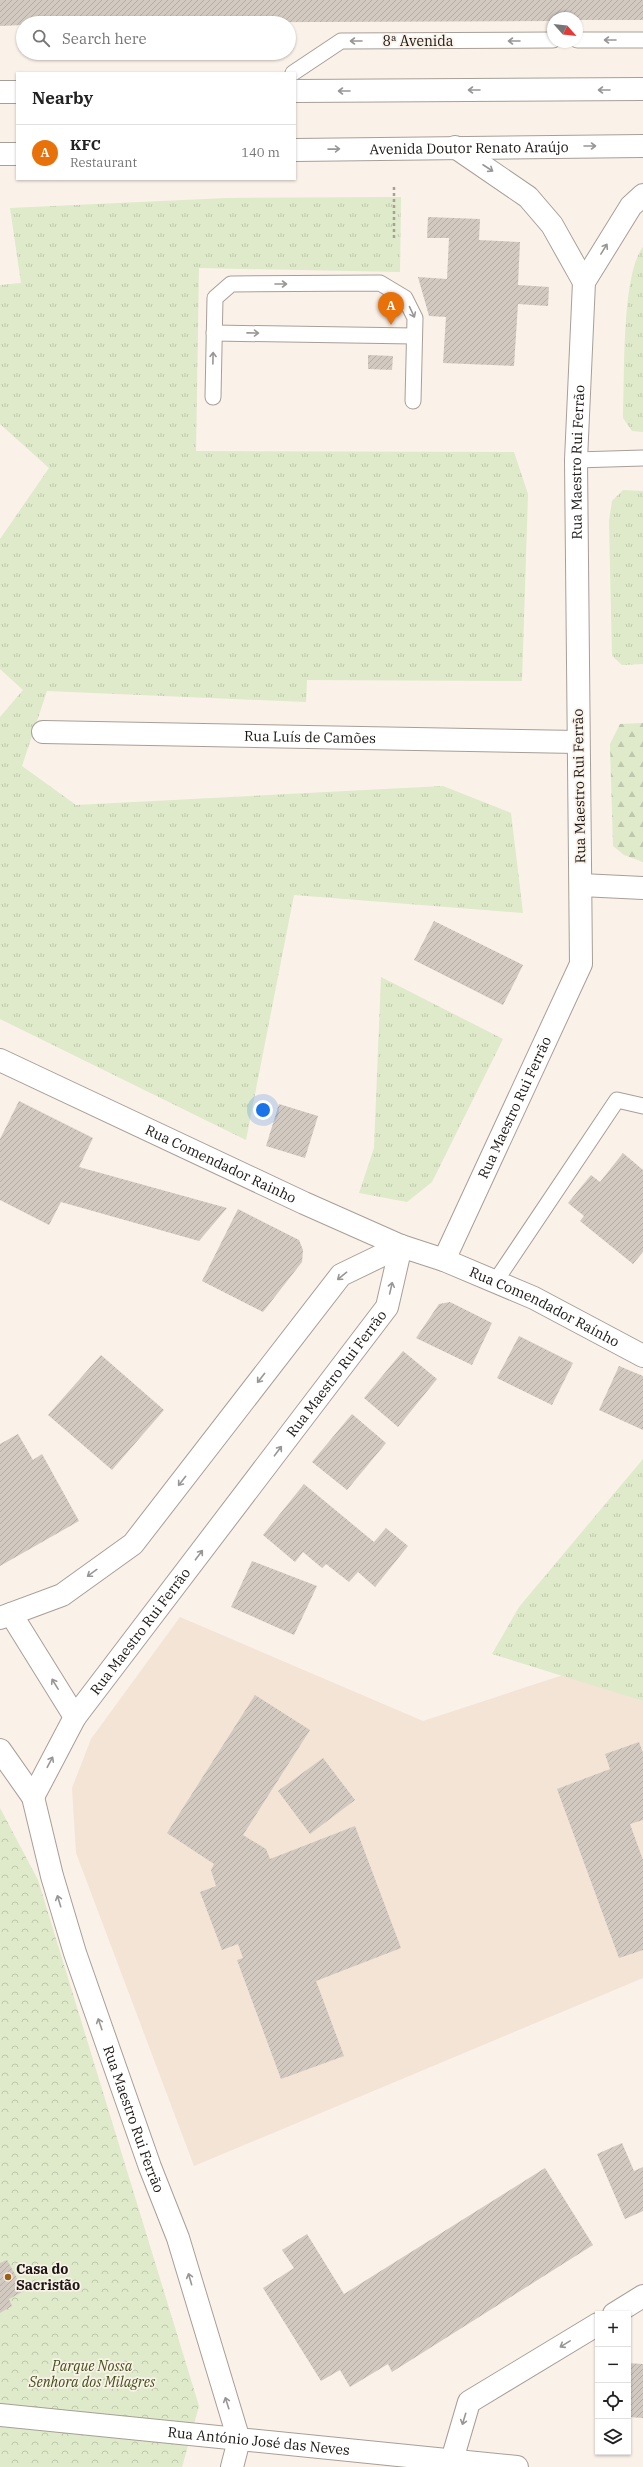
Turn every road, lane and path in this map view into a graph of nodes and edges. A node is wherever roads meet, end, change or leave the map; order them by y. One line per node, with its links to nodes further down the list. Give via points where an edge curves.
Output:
1 (547, 40): 4 (lane, 8ª Avenida, one-way to 4, via 342,41)
2 (583, 40): 3 (lane, one-way to 2)
3 (643, 40)
4 (295, 72)
5 (643, 89): 6 (street, one-way to 6)
6 (296, 91)
7 (0, 92): 8 (street)
8 (16, 92)
9 (643, 146): 10 (street, Avenida Doutor Renato Araújo, one-way to 9)
10 (455, 147): 11 (street, Avenida Doutor Renato Araújo, one-way to 10); 17 (street, one-way to 17, via 528,197 552,225)
11 (296, 150)
12 (0, 154): 13 (street)
13 (16, 154)
14 (394, 187): 16 (path)
15 (643, 195): 17 (street, Rua Maestro Rui Ferrão, one-way to 15, via 631,206)
16 (394, 240)
17 (584, 282): 23 (street, Rua Maestro Rui Ferrão)
18 (214, 332): 19 (lane, one-way to 19); 19 (lane, one-way to 19, via 215,298 230,284 380,283 405,298 414,318); 20 (lane, one-way to 18)
19 (414, 336): 21 (lane)
20 (213, 397)
21 (412, 400)
22 (643, 458): 23 (lane)
23 (576, 460): 25 (street, Rua Maestro Rui Ferrão)
24 (43, 732): 25 (street, Rua Luís de Camões)
25 (577, 742): 26 (street, Rua Maestro Rui Ferrão)
26 (581, 885): 27 (street); 31 (street, Rua Maestro Rui Ferrão, via 581,964)
27 (643, 888)
28 (1, 1064): 30 (street, Rua Comendador Rainho)
29 (643, 1106): 32 (lane, via 617,1100)
30 (401, 1246): 31 (street, Rua Comendador Rainho); 34 (street, one-way to 34, via 341,1275 133,1544 62,1595); 35 (street, Rua Maestro Rui Ferrão, one-way to 30, via 387,1307)
31 (444, 1260): 32 (street, Rua Comendador Raínho)
32 (495, 1282): 33 (street, Rua Comendador Raínho, via 534,1298)
33 (643, 1356)
34 (5, 1616): 35 (street, one-way to 34)
35 (76, 1717): 37 (street, Rua Maestro Rui Ferrão, one-way to 35)
36 (0, 1750): 37 (street, Rua Maestro Rui Ferrão)
37 (33, 1797): 42 (street, Rua Maestro Rui Ferrão, one-way to 37, via 178,2238 147,2160 75,1952 52,1876)
38 (643, 2296): 39 (street)
39 (619, 2311)
40 (595, 2326): 43 (street, one-way to 43, via 469,2402)
41 (0, 2415): 42 (street, Rua António José das Neves)
42 (239, 2440): 43 (street, Rua António José das Neves); 44 (street)
43 (452, 2460): 45 (street, Rua António José das Neves)
44 (232, 2467)
45 (517, 2467)

